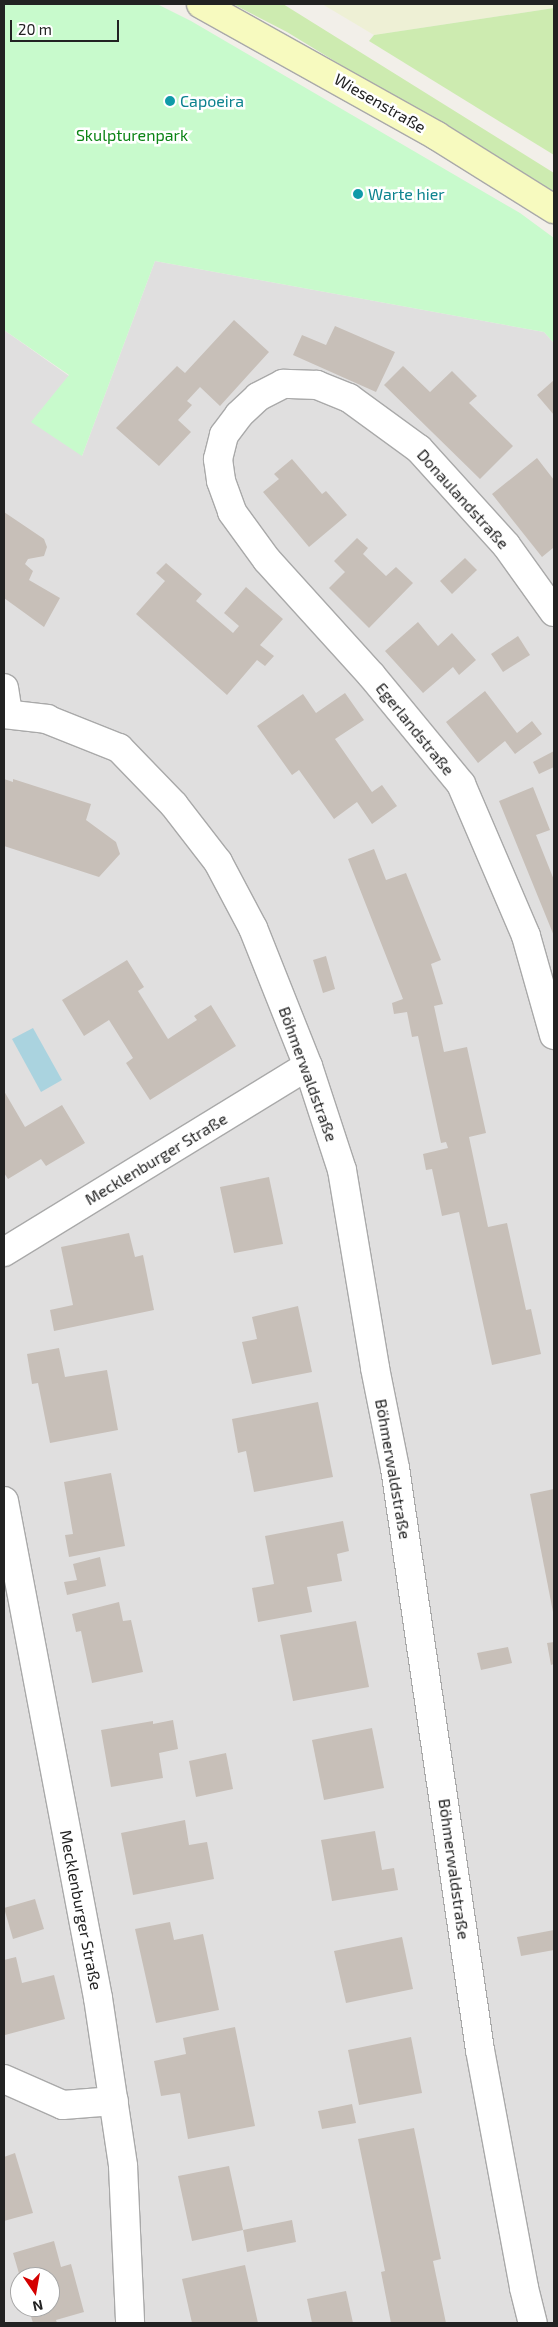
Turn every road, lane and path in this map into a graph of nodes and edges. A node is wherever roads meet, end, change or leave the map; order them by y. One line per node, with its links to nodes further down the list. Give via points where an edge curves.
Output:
1 (202, 4): 2 (main road, Wiesenstraße, via 437,136)
2 (554, 209)
3 (218, 459): 4 (street, Donaulandstraße, via 224,435 239,415 258,397 283,384 317,385 350,398 419,449 506,545); 7 (street, Egerlandstraße, via 221,481 232,512 267,560 372,676 461,784 526,936)
4 (554, 612)
5 (4, 688): 6 (street)
6 (6, 714): 8 (street, Böhmerwaldstraße, via 47,719 119,748 174,805 218,862 253,928)
7 (554, 1035)
8 (308, 1066): 9 (street, Mecklenburger Straße); 14 (street, Böhmerwaldstraße, via 342,1170 395,1468 480,2050)
9 (4, 1252)
10 (4, 1501): 12 (street, Mecklenburger Straße, via 98,1998)
11 (4, 2079): 12 (street, via 63,2105)
12 (114, 2101): 13 (street, Mecklenburger Straße, via 123,2166)
13 (130, 2323)
14 (533, 2323)

